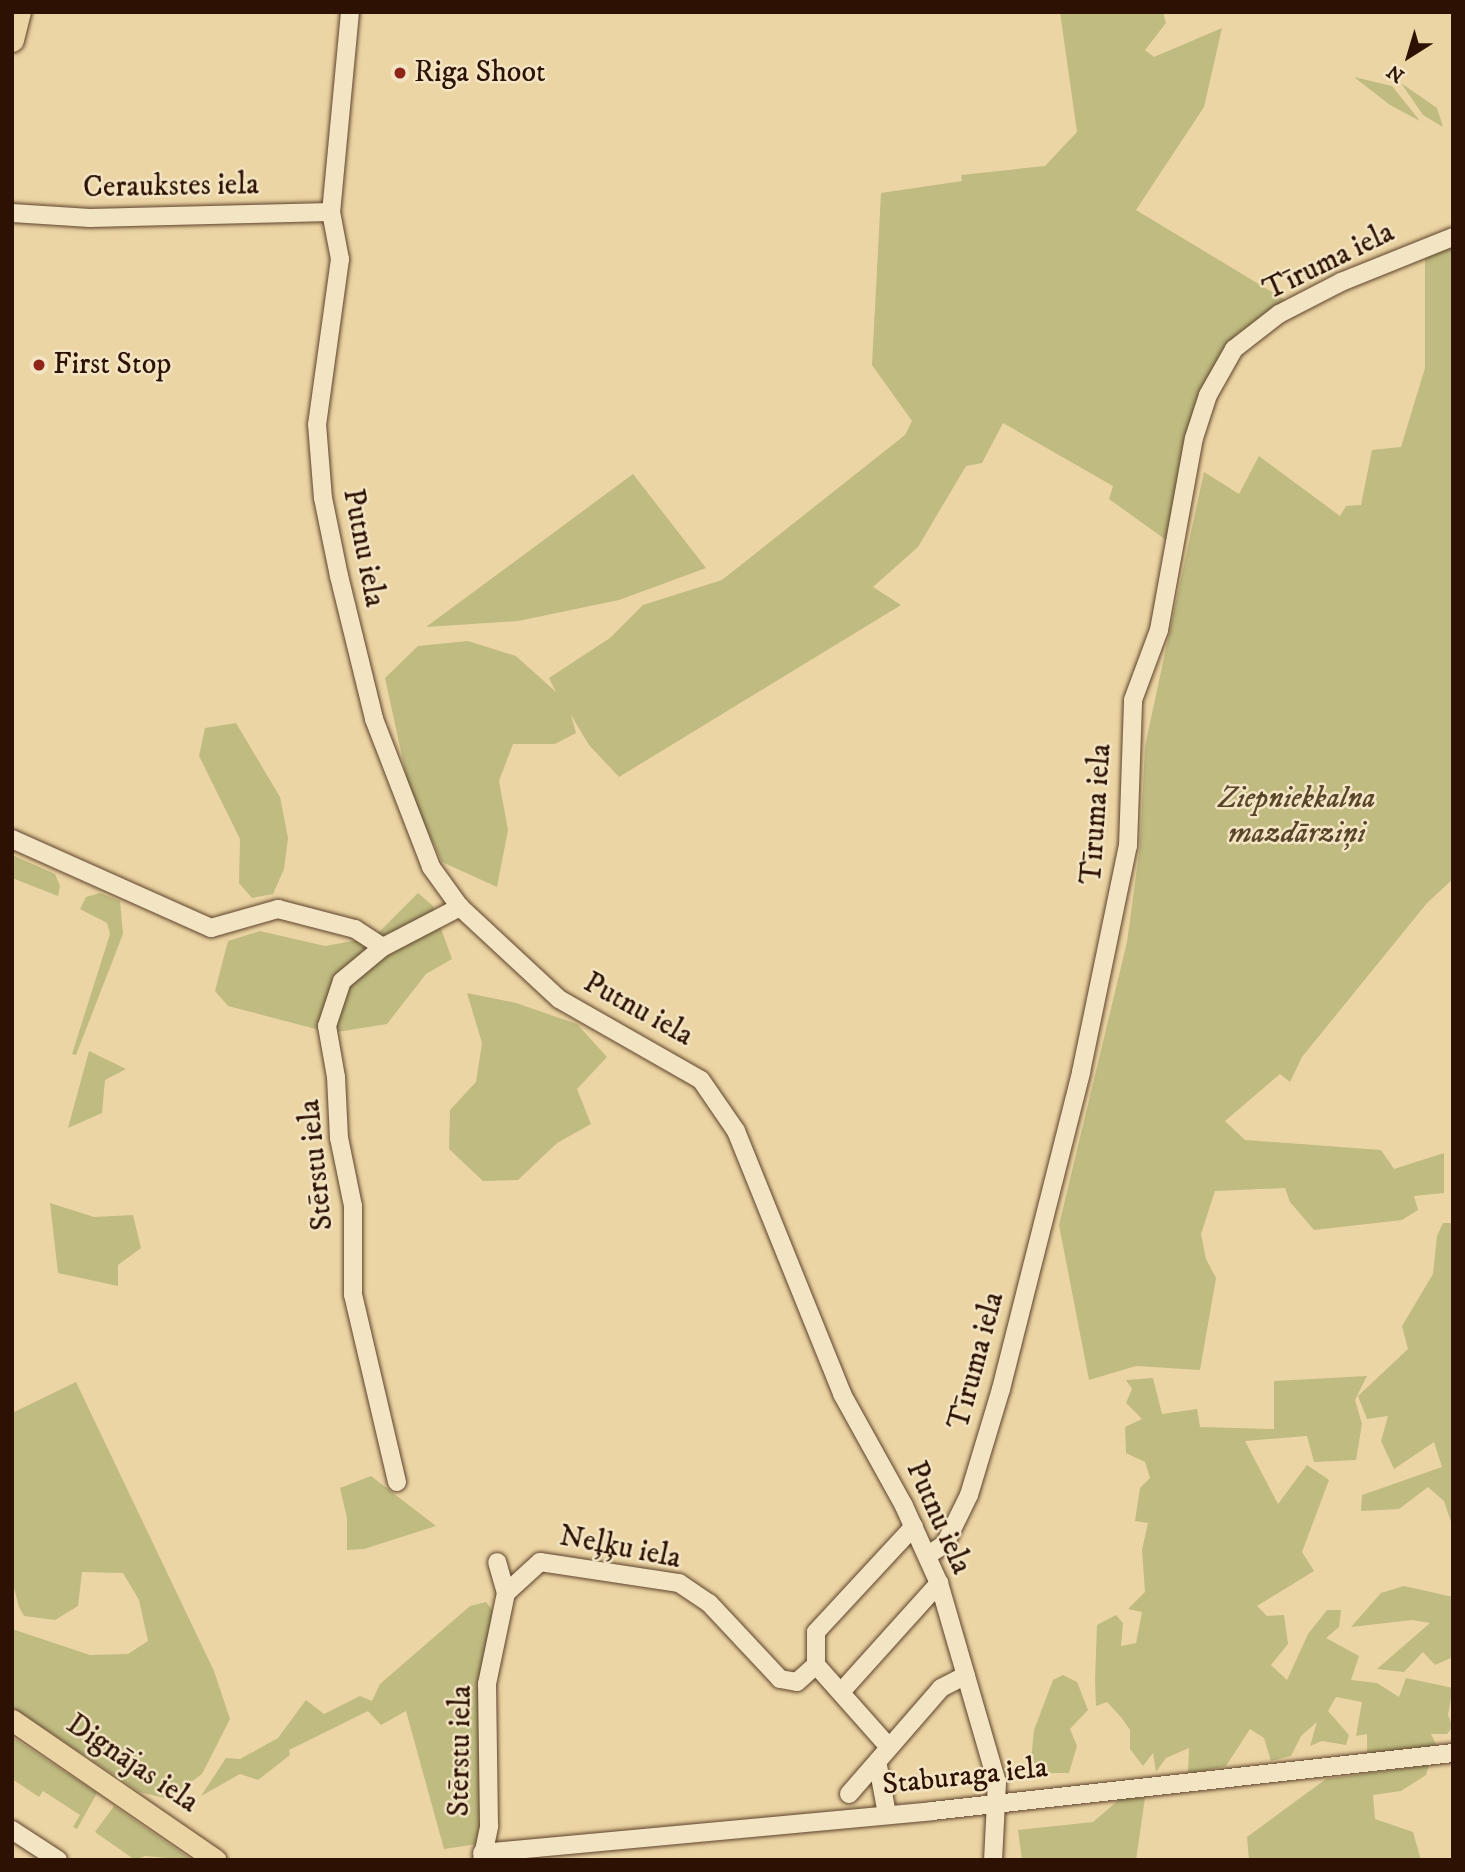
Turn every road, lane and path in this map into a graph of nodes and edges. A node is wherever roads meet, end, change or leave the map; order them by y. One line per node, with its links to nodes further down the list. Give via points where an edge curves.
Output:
1 (19, 12): 3 (highway)
2 (350, 12): 4 (street, Putnu iela)
3 (12, 40)
4 (331, 212): 5 (street, Ceraukstes iela, via 90,218); 8 (street, Putnu iela, via 340,259 318,402 323,498 374,719 431,867)
5 (12, 213)
6 (1453, 237): 12 (street, Tīruma iela, via 1341,282 1279,314 1234,349 1208,396 1194,438 1159,630 1133,701 1128,846 1082,1072 1001,1389 969,1495 951,1535)
7 (12, 839): 9 (street, via 211,928 278,909 355,929)
8 (460, 907): 9 (street, Stērstu iela); 11 (street, Putnu iela, via 559,999 678,1063 701,1080 719,1103 736,1130 842,1394)
9 (383, 947): 10 (street, Stērstu iela, via 342,981 327,1026 336,1077 339,1138 353,1206 353,1294)
10 (397, 1482)
11 (914, 1527): 12 (street, Putnu iela); 16 (street, via 816,1632)
12 (929, 1555): 14 (street, Putnu iela)
13 (497, 1562): 15 (street, Stērstu iela)
14 (939, 1583): 17 (street, Putnu iela); 18 (street)
15 (506, 1593): 16 (street, Neļķu iela, via 540,1562 679,1583 709,1603 780,1679 797,1682); 27 (street, Stērstu iela, via 487,1684 489,1826)
16 (816, 1665): 18 (street)
17 (966, 1675): 20 (street, via 941,1688); 24 (street, Putnu iela)
18 (841, 1692): 20 (street)
19 (12, 1720): 29 (main road, Dignājas iela)
20 (888, 1746): 22 (street)
21 (1453, 1753): 24 (street, Staburaga iela)
22 (878, 1766): 23 (street); 25 (street)
23 (849, 1794)
24 (999, 1801): 25 (street, Staburaga iela); 30 (street, Putnu iela)
25 (887, 1814): 27 (street, Staburaga iela)
26 (12, 1830): 28 (street)
27 (482, 1857)
28 (58, 1860)
29 (216, 1860)
30 (993, 1860)

